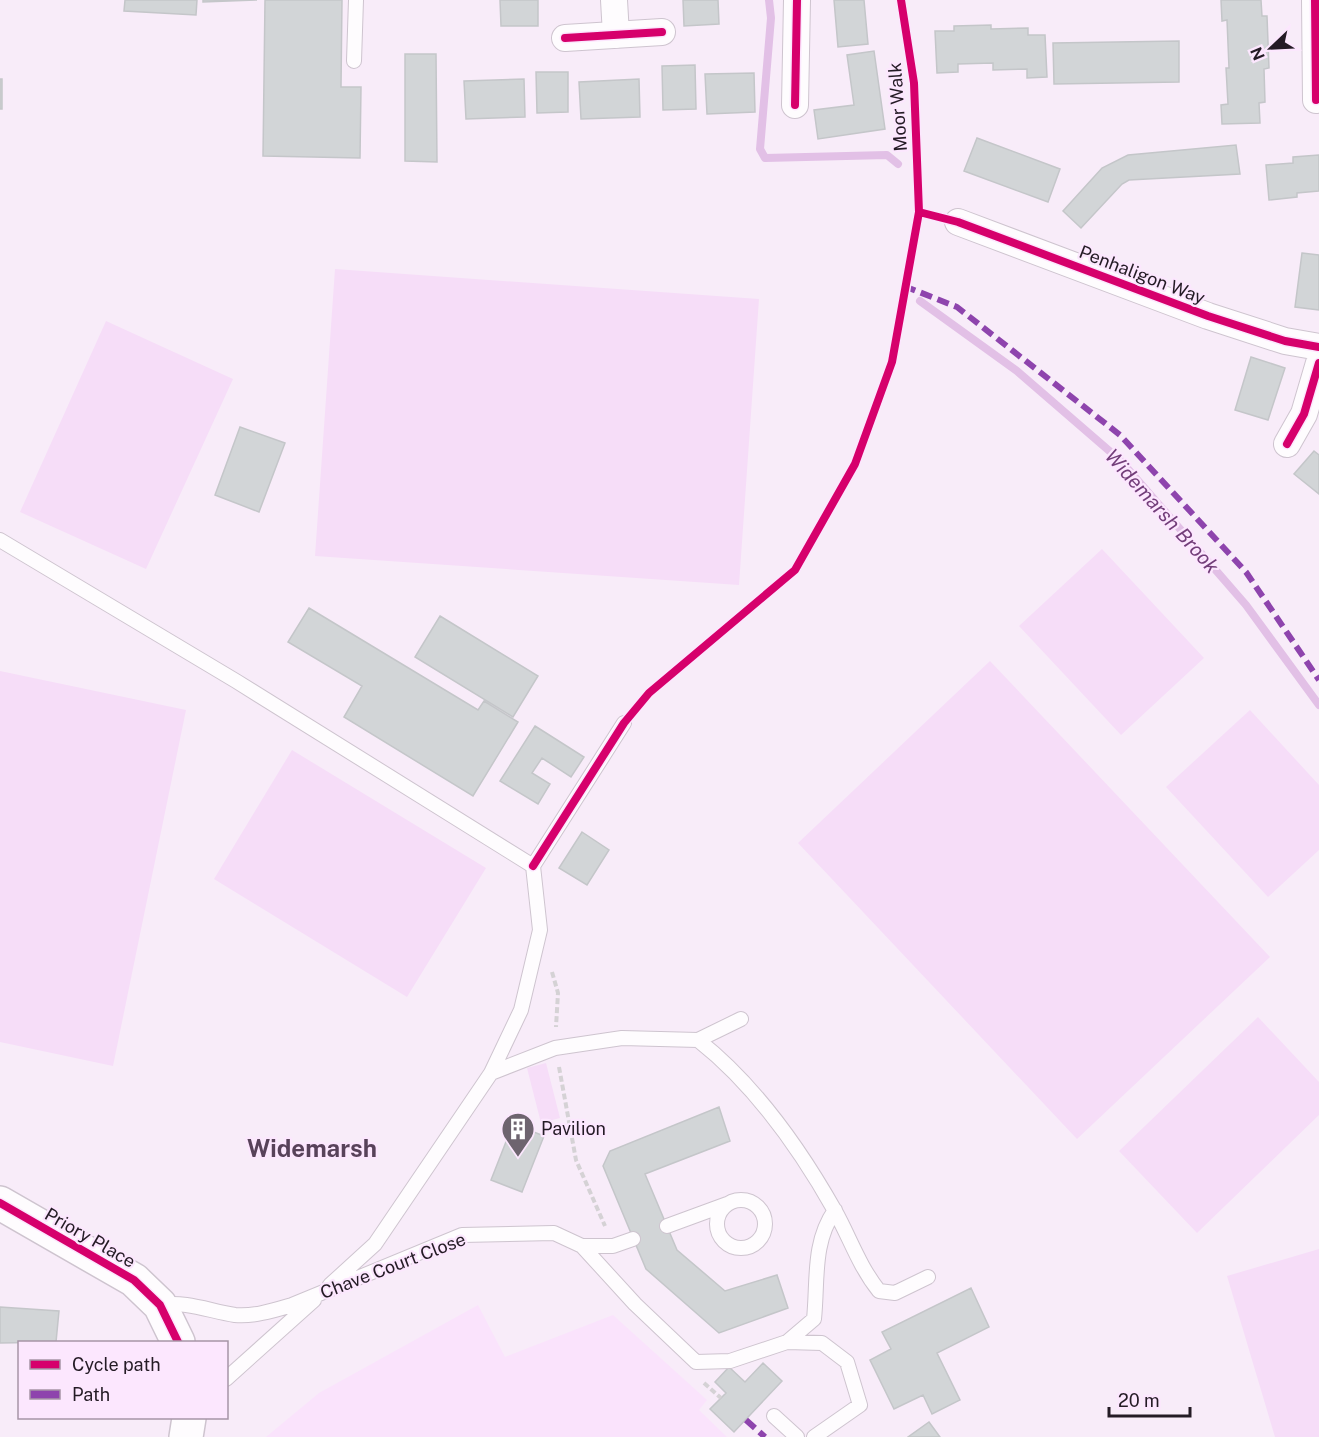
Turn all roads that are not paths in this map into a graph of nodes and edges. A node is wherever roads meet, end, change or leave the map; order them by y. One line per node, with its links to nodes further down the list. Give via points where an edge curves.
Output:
1 (356, 0): 8 (lane)
2 (614, 0): 6 (street)
3 (797, 0): 10 (street)
4 (1315, 0): 9 (street)
5 (662, 32): 6 (street)
6 (616, 35): 7 (street)
7 (565, 38)
8 (354, 61)
9 (1316, 100)
10 (795, 105)
11 (957, 222): 12 (street, Penhaligon Way, via 1208,316 1285,341)
12 (1319, 347)
13 (1319, 363): 14 (street, via 1304,414)
14 (1287, 444)
15 (0, 540): 17 (lane)
16 (624, 723): 17 (lane)
17 (533, 866): 20 (lane, via 540,930 521,1010)
18 (741, 1019): 19 (lane)
19 (698, 1040): 20 (lane, via 622,1038 555,1048); 23 (lane, via 728,1063 807,1166)
20 (491, 1073): 28 (lane, via 375,1244)
21 (0, 1203): 29 (street, Priory Place, via 109,1264 134,1280)
22 (727, 1204): 24 (lane)
23 (835, 1210): 27 (lane, via 864,1272 879,1291 895,1293); 31 (lane, Chave Court Close, via 824,1226 816,1257 814,1319)
24 (667, 1226)
25 (633, 1239): 26 (lane, via 613,1246)
26 (582, 1246): 28 (lane, Chave Court Close, via 554,1233 462,1235); 31 (lane, Chave Court Close, via 696,1362 730,1361)
27 (928, 1277)
28 (322, 1292): 29 (lane, Chave Court Close, via 292,1305 238,1315 180,1302); 32 (lane)
29 (160, 1305): 30 (street)
30 (178, 1341)
31 (787, 1342): 37 (lane, via 822,1343 847,1362 860,1405)
32 (228, 1377)
33 (774, 1416): 36 (lane)
34 (189, 1419): 35 (street)
35 (186, 1437)
36 (797, 1437)
37 (814, 1437)

